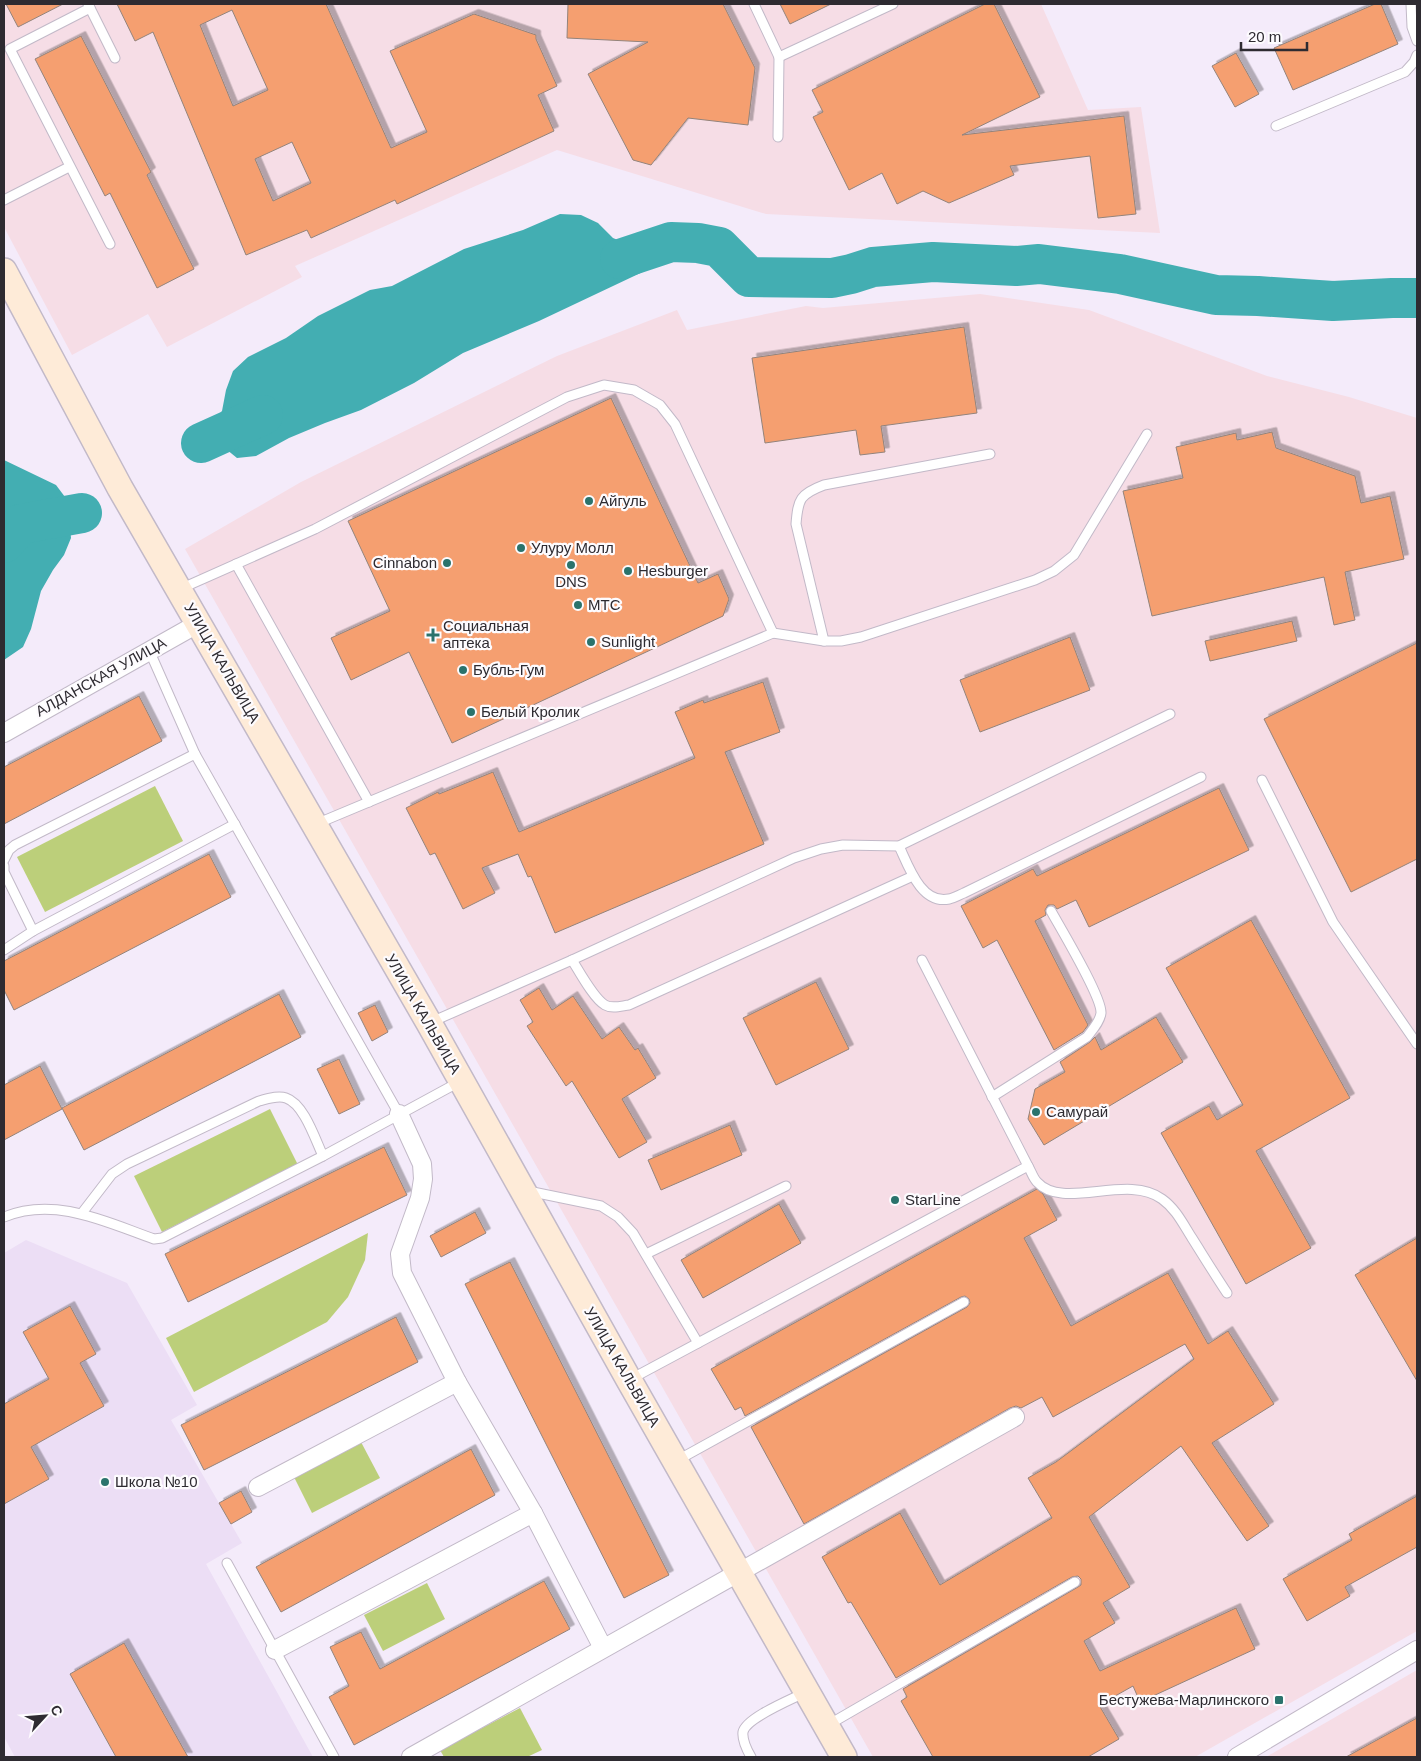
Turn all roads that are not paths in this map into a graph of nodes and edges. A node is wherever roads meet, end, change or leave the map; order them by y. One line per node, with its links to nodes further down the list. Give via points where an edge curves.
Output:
1 (754, 4): 8 (lane)
2 (893, 4): 8 (lane)
3 (1411, 4): 5 (lane, via 1412,27)
4 (89, 6): 7 (lane); 11 (lane, via 10,49)
5 (1417, 40)
6 (1417, 56): 9 (lane, via 1405,72)
7 (115, 58)
8 (779, 58): 10 (lane)
9 (1276, 126)
10 (778, 136)
11 (69, 167): 12 (lane); 13 (lane)
12 (4, 200)
13 (110, 244)
14 (4, 271): 18 (street, УЛИЦА КАЛЬВИЦА, via 120,488)
15 (1147, 434): 21 (lane, via 1074,555 1054,571 861,637)
16 (990, 454): 21 (lane, via 824,485 801,497 796,524)
17 (236, 564): 18 (lane); 20 (lane, via 315,529 567,397 604,385 634,390 660,405 675,424); 28 (lane)
18 (180, 589): 19 (street, УЛИЦА КАЛЬВИЦА)
19 (199, 623): 22 (street, АЛДАНСКАЯ УЛИЦА); 30 (street, УЛИЦА КАЛЬВИЦА)
20 (773, 633): 21 (lane); 28 (lane)
21 (824, 641)
22 (149, 650): 24 (street, АЛДАНСКАЯ УЛИЦА); 25 (lane)
23 (1170, 714): 31 (lane)
24 (4, 733)
25 (196, 754): 29 (lane); 32 (lane, via 15,844)
26 (1201, 777): 34 (lane, via 948,899 935,898 924,891)
27 (1262, 780): 41 (lane, via 1333,922)
28 (369, 802): 30 (lane)
29 (235, 824): 36 (lane); 44 (lane)
30 (314, 825): 40 (street, УЛИЦА КАЛЬВИЦА)
31 (899, 846): 34 (lane); 38 (lane, via 843,845 794,858)
32 (4, 860)
33 (4, 866): 36 (lane)
34 (913, 876): 38 (lane, via 629,1005 605,1005)
35 (1051, 911): 43 (lane, via 1096,993 1101,1013 1087,1037)
36 (33, 931): 37 (lane)
37 (4, 950)
38 (572, 960): 40 (lane)
39 (922, 960): 43 (lane)
40 (429, 1023): 42 (street, УЛИЦА КАЛЬВИЦА)
41 (1417, 1044)
42 (462, 1081): 44 (lane); 48 (street, УЛИЦА КАЛЬВИЦА)
43 (992, 1097): 46 (lane)
44 (399, 1114): 45 (lane); 56 (street, via 422,1164 423,1179 420,1198 400,1254 402,1273)
45 (324, 1156): 49 (lane, via 162,1238 154,1239); 49 (lane, via 294,1102 274,1097 259,1100 127,1164 112,1174)
46 (1028, 1166): 52 (lane, via 1037,1182 1048,1190 1063,1194 1124,1188 1142,1190 1161,1198 1174,1210); 54 (lane)
47 (786, 1186): 51 (lane)
48 (523, 1190): 51 (lane, via 601,1206 634,1233); 55 (street, УЛИЦА КАЛЬВИЦА)
49 (82, 1213): 50 (lane, via 42,1209 14,1212)
50 (4, 1217)
51 (646, 1254): 54 (lane)
52 (1227, 1294)
53 (964, 1302): 58 (lane)
54 (698, 1343): 55 (lane)
55 (629, 1380): 58 (street, УЛИЦА КАЛЬВИЦА)
56 (457, 1382): 59 (street); 60 (street)
57 (1015, 1417): 62 (street)
58 (676, 1461): 62 (street, УЛИЦА КАЛЬВИЦА)
59 (258, 1487)
60 (533, 1513): 64 (street); 65 (street)
61 (227, 1562): 65 (lane)
62 (740, 1572): 64 (street); 67 (street, УЛИЦА КАЛЬВИЦА)
63 (1075, 1582): 68 (lane)
64 (603, 1648): 71 (street)
65 (275, 1650): 70 (lane)
66 (1417, 1650): 69 (street)
67 (807, 1691): 68 (street, УЛИЦА КАЛЬВИЦА); 72 (lane, via 745,1725 743,1734)
68 (826, 1726): 73 (street, УЛИЦА КАЛЬВИЦА)
69 (1258, 1752): 74 (street)
70 (334, 1757)
71 (411, 1757)
72 (751, 1757)
73 (844, 1757)
74 (1237, 1757)

